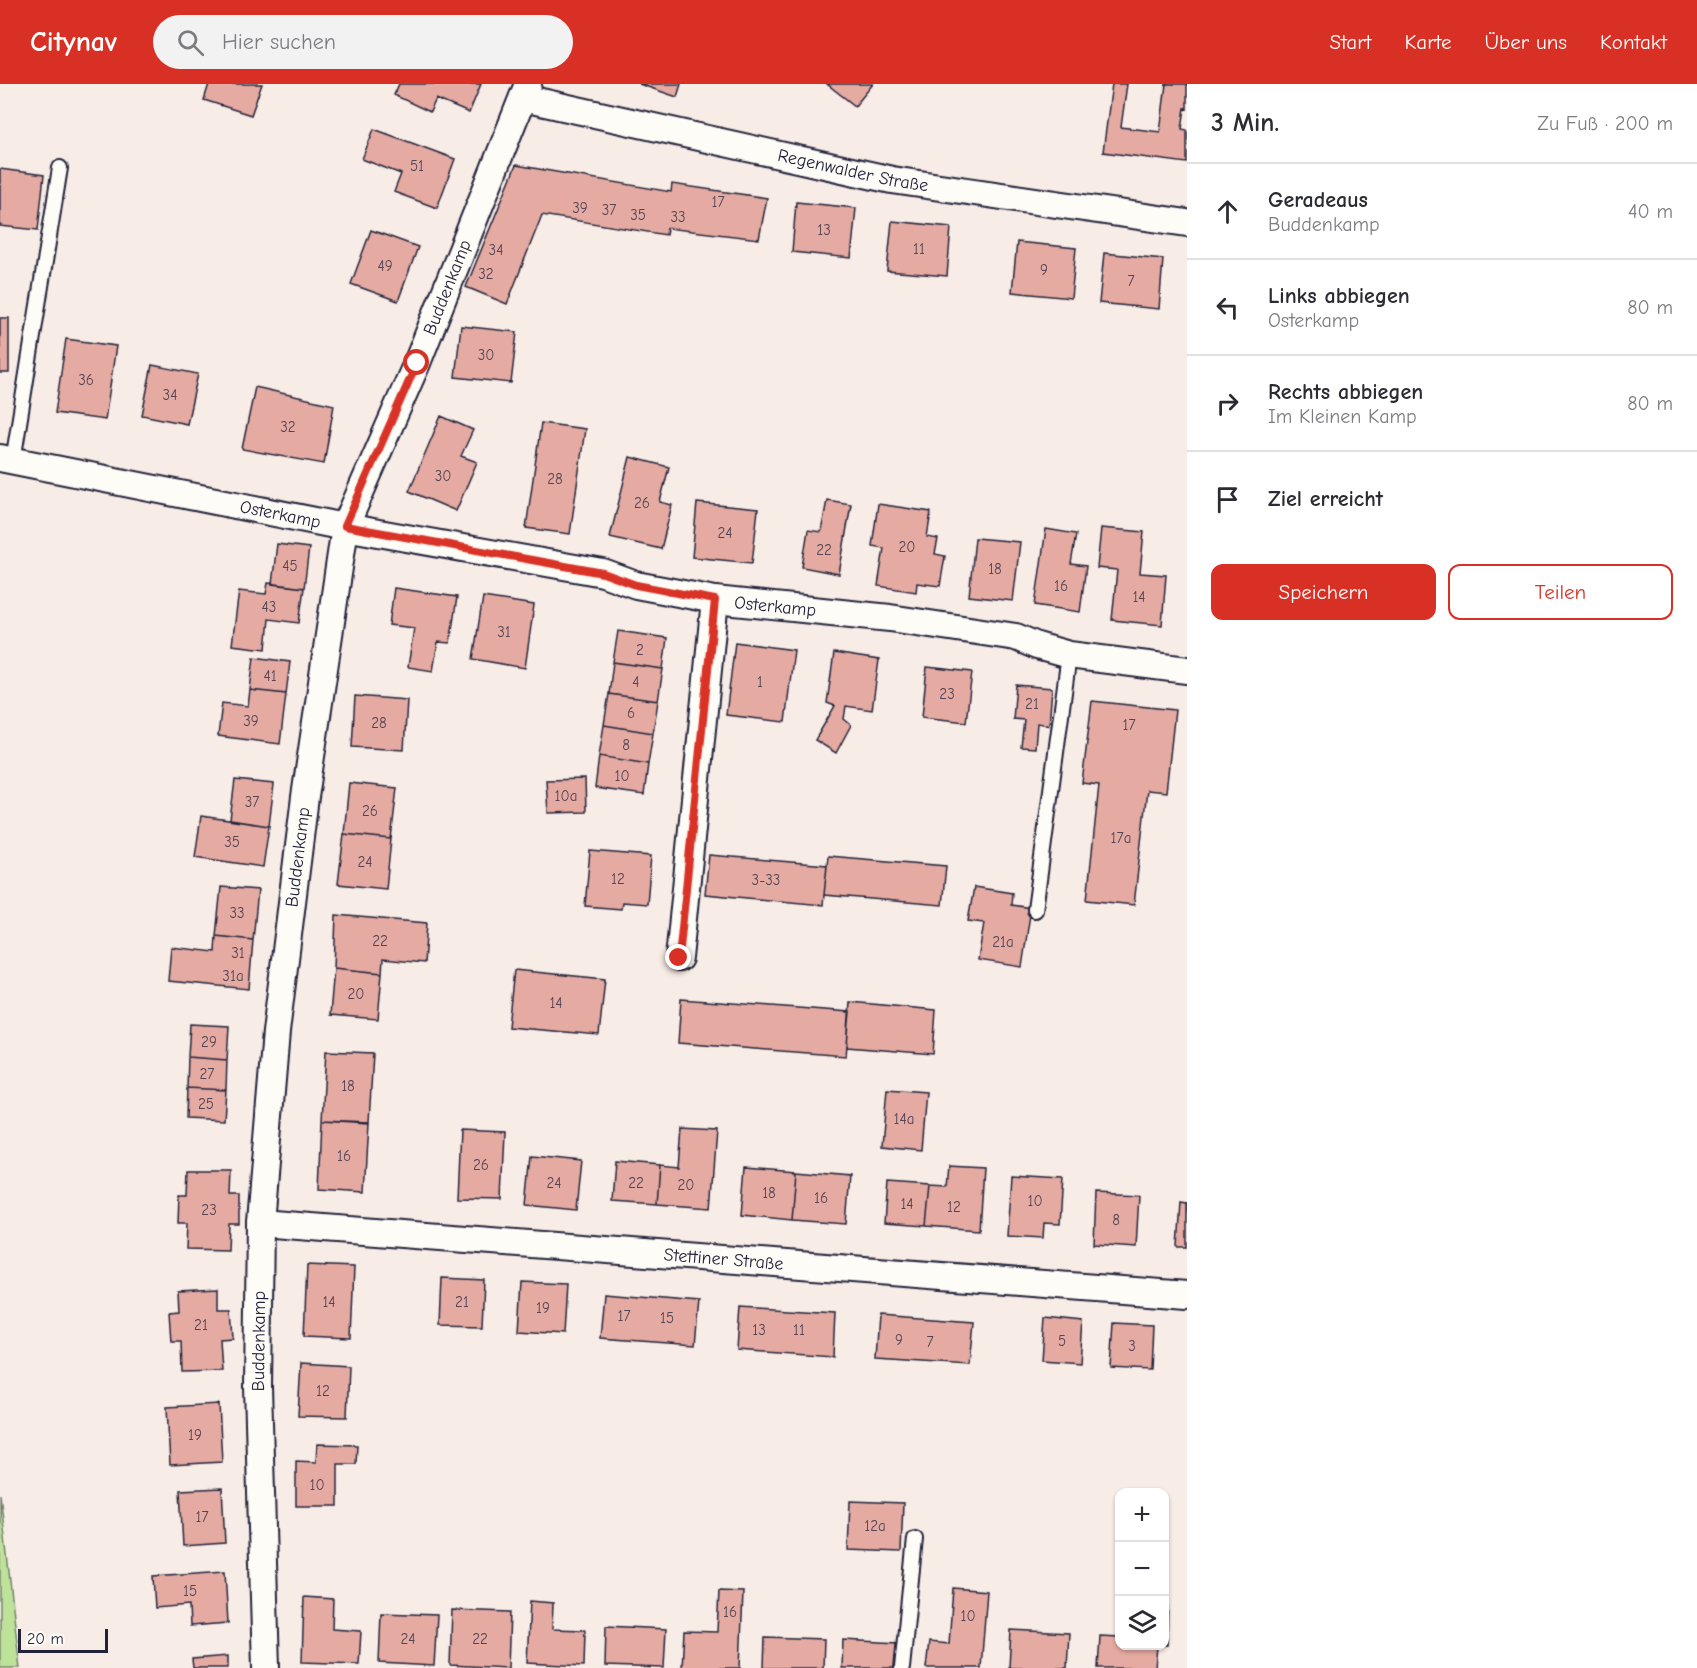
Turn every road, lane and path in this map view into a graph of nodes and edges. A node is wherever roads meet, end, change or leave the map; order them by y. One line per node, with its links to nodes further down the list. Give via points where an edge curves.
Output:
1 (526, 91): 3 (street, Regenwalder Straße, via 892,180); 5 (street, Buddenkamp, via 417,363)
2 (60, 168): 4 (lane, Osterkamp)
3 (1187, 223)
4 (7, 459): 5 (street, Osterkamp)
5 (345, 526): 6 (street, Osterkamp, via 603,573 636,585); 11 (street, Buddenkamp, via 305,797 276,1032)
6 (715, 600): 7 (street, Osterkamp, via 890,618 1016,637); 10 (street)
7 (1069, 655): 8 (street, Osterkamp); 9 (lane)
8 (1187, 670)
9 (1035, 910)
10 (679, 958)
11 (260, 1223): 12 (street, Stettiner Straße); 14 (street, Buddenkamp, via 258,1387)
12 (1187, 1295)
13 (915, 1539): 15 (lane)
14 (266, 1668)
15 (902, 1668)

